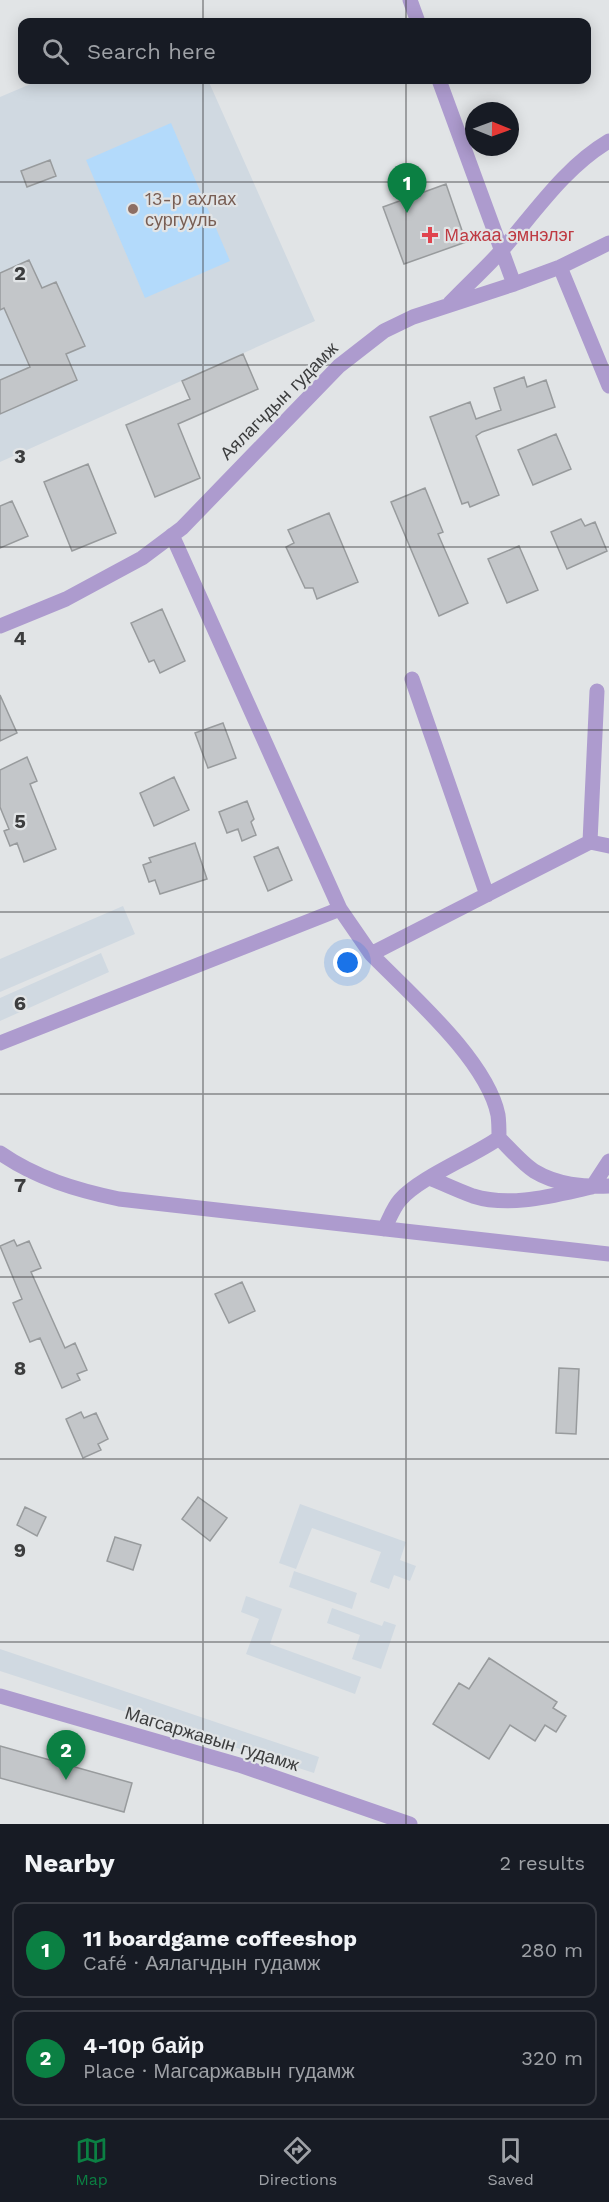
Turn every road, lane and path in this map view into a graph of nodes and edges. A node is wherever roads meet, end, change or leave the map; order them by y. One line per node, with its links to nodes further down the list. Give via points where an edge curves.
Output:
1 (410, 0): 2 (street)
2 (417, 18)
3 (440, 84): 6 (street)
4 (609, 141): 6 (street, via 590,152)
5 (609, 243): 7 (street, Аялагчдын гудамж)
6 (501, 251): 8 (street); 9 (street)
7 (560, 267): 8 (street, Аялагчдын гудамж); 10 (street)
8 (514, 284): 9 (street, Аялагчдын гудамж)
9 (446, 306): 11 (street, Аялагчдын гудамж, via 384,330 339,366)
10 (609, 386)
11 (172, 535): 12 (street, Аялагчдын гудамж, via 142,558 66,599); 18 (street)
12 (0, 626)
13 (412, 679): 17 (street)
14 (597, 691): 15 (street)
15 (590, 843): 16 (street); 17 (street)
16 (609, 846)
17 (487, 895): 19 (street)
18 (340, 909): 19 (street); 20 (street)
19 (370, 954): 21 (street, via 468,1056 488,1087 498,1114)
20 (0, 1043)
21 (500, 1138): 24 (street); 26 (street, via 533,1171 558,1183)
22 (0, 1154): 27 (street, via 44,1178 119,1199)
23 (609, 1161): 26 (street)
24 (430, 1178): 26 (street, via 475,1197 510,1200); 27 (street, via 399,1201)
25 (609, 1186): 26 (street)
26 (592, 1187)
27 (384, 1229): 28 (street)
28 (609, 1254)
29 (0, 1696): 30 (street, Магсаржавын гудамж, via 239,1765)
30 (410, 1824)

